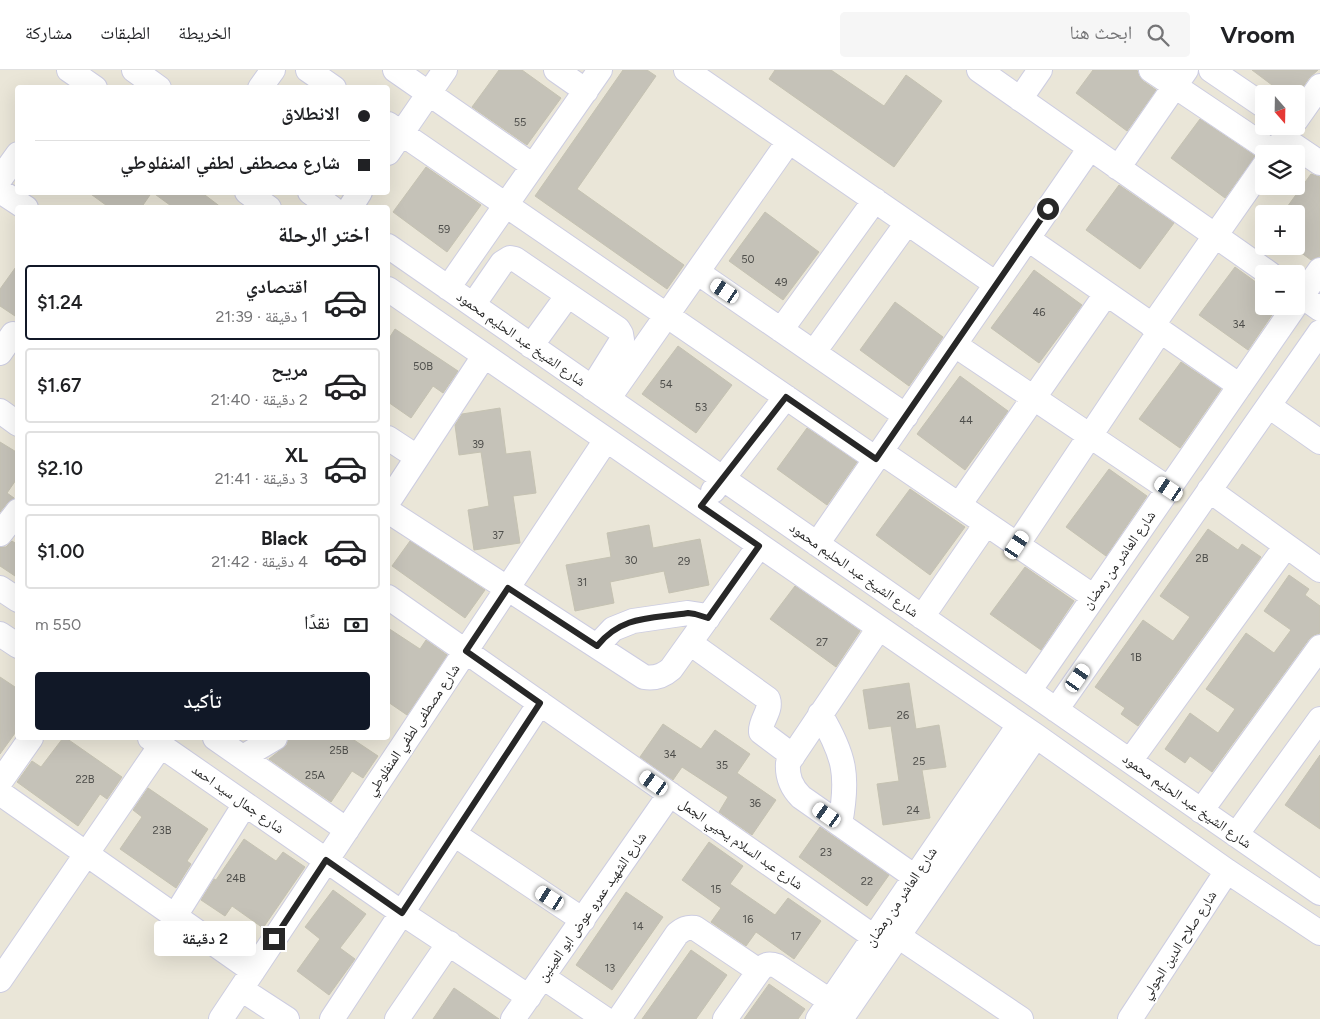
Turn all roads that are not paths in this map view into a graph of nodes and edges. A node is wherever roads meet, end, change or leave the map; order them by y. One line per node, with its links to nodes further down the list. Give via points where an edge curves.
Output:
1 (134, 70): 16 (street)
2 (273, 70): 17 (street)
3 (308, 70): 18 (street)
4 (395, 70): 21 (street)
5 (445, 70): 21 (street)
6 (556, 70): 20 (street)
7 (600, 70): 20 (street)
8 (686, 70): 25 (street)
9 (978, 70): 22 (street)
10 (1040, 70): 22 (street)
11 (1151, 70): 14 (street)
12 (1211, 70): 23 (street)
13 (69, 77): 15 (street)
14 (1180, 78): 26 (street); 31 (street)
15 (88, 85)
16 (155, 85)
17 (262, 85)
18 (330, 85)
19 (1320, 86): 26 (street)
20 (586, 90): 30 (street)
21 (429, 94): 24 (street); 30 (street)
22 (1020, 99): 28 (street)
23 (1255, 100)
24 (394, 129): 27 (street); 39 (street)
25 (789, 142): 35 (street); 46 (street)
26 (1280, 143): 29 (street); 41 (street)
27 (390, 145)
28 (1090, 148): 31 (street); 42 (street)
29 (1320, 163)
30 (533, 166): 39 (street)
31 (1118, 168): 41 (street)
32 (0, 191): 36 (street)
33 (251, 195): 37 (street)
34 (314, 195): 38 (street)
35 (875, 200): 40 (street); 57 (street)
36 (21, 205)
37 (265, 205)
38 (328, 205)
39 (506, 205): 48 (street); 54 (street)
40 (907, 223): 47 (street); 61 (street)
41 (1215, 236): 44 (street); 56 (street)
42 (1028, 239): 47 (street); 50 (street)
43 (390, 247): 48 (street, شارع الشيخ عبد الحليم محمود)
44 (1257, 265)
45 (1320, 270): 52 (street, شارع العاشر من رمضان)
46 (698, 272): 54 (street); 57 (street)
47 (996, 284): 59 (street)
48 (448, 288): 53 (street, شارع الشيخ عبد الحليم محمود)
49 (390, 290): 62 (street)
50 (1106, 294): 56 (street); 66 (street)
51 (568, 296): 53 (street, via 510,258 502,263); 60 (street); 64 (street, via 621,334 622,340)
52 (1305, 296)
53 (473, 306): 60 (street, شارع الشيخ عبد الحليم محمود)
54 (667, 315): 64 (street); 65 (street)
55 (1292, 315): 63 (street, شارع العاشر من رمضان)
56 (1156, 328): 63 (street); 71 (street)
57 (781, 330): 61 (street)
58 (1320, 332): 67 (street)
59 (955, 345): 66 (street); 69 (street)
60 (532, 346): 64 (street, شارع الشيخ عبد الحليم محمود)
61 (814, 352): 69 (street)
62 (484, 356): 73 (street); 76 (street)
63 (1240, 386): 78 (street, شارع العاشر من رمضان)
64 (600, 394): 77 (street, شارع الشيخ عبد الحليم محمود)
65 (786, 397): 75 (street); 77 (street)
66 (1033, 398): 71 (street); 81 (street)
67 (1268, 406): 74 (street); 79 (street)
68 (0, 411): 70 (street)
69 (906, 416): 75 (street)
70 (15, 422)
71 (1090, 436): 78 (street); 88 (street)
72 (390, 439): 76 (street)
73 (606, 440): 82 (street); 93 (street, شارع مصطفى لطفي المنفلوطي)
74 (1320, 442)
75 (879, 455): 81 (street); 87 (street)
76 (417, 457): 80 (street)
77 (722, 479): 82 (street); 87 (street, شارع الشيخ عبد الحليم محمود)
78 (1169, 489): 94 (street, شارع العاشر من رمضان)
79 (1209, 490): 90 (street); 108 (street)
80 (390, 499)
81 (958, 505): 85 (street)
82 (701, 506): 89 (street)
83 (390, 512): 93 (street)
84 (15, 515): 86 (street)
85 (986, 524): 88 (street); 97 (street)
86 (0, 534)
87 (818, 544): 97 (street, شارع الشيخ عبد الحليم محمود)
88 (1017, 545): 94 (street)
89 (759, 546): 98 (street); 99 (street)
90 (1286, 546): 91 (street); 119 (street)
91 (1320, 570)
92 (0, 588): 95 (street)
93 (508, 588): 103 (street); 105 (street, شارع مصطفى لطفي المنفلوطي)
94 (1094, 597): 106 (street, شارع العاشر من رمضان)
95 (15, 598)
96 (390, 604): 105 (street, شارع عبد السلام يحيي الجمل)
97 (922, 617): 106 (street, شارع الشيخ عبد الحليم محمود)
98 (708, 618): 101 (street); 103 (street, via 688,613 633,621 613,629)
99 (878, 628): 109 (street); 111 (street)
100 (0, 634): 102 (street)
101 (690, 643): 103 (street, via 666,674 652,678); 117 (street, via 765,696 769,706 761,732)
102 (15, 644)
103 (597, 646)
104 (1320, 647): 124 (street)
105 (466, 651): 107 (street, شارع عبد السلام يحيي الجمل); 116 (street, شارع مصطفى لطفي المنفلوطي)
106 (1029, 691): 108 (street, شارع الشيخ عبد الحليم محمود)
107 (540, 703): 122 (street, شارع عبد السلام يحيي الجمل); 127 (street)
108 (1056, 710): 119 (street, شارع الشيخ عبد الحليم محمود)
109 (820, 714): 117 (street); 125 (street, via 835,739 844,767 845,796)
110 (1320, 720): 128 (street)
111 (1027, 731): 131 (street); 132 (street, شارع العاشر من رمضان); 138 (street, شارع العاشر من رمضان)
112 (31, 740): 120 (street)
113 (218, 740): 118 (street)
114 (272, 740): 118 (street)
115 (155, 741): 123 (street, شارع جمال سيد احمد); 129 (street)
116 (395, 742): 126 (street, شارع مصطفى لطفي المنفلوطي)
117 (793, 756): 125 (street, via 787,773 794,790)
118 (243, 757): 126 (street)
119 (1130, 761): 124 (street, شارع الشيخ عبد الحليم محمود)
120 (0, 782)
121 (0, 793): 129 (street)
122 (670, 794): 136 (street, شارع الشهيد عمرو عوض ابو العينين); 139 (street, شارع عبد السلام يحيي الجمل)
123 (245, 804): 130 (street, شارع جمال سيد احمد); 135 (street)
124 (1201, 811): 128 (street, شارع الشيخ عبد الحليم محمود)
125 (840, 824): 132 (street)
126 (347, 830): 130 (street, شارع مصطفى لطفي المنفلوطي)
127 (454, 834): 134 (street); 136 (street)
128 (1236, 835): 133 (street, شارع الشيخ عبد الحليم محمود)
129 (87, 854): 135 (street); 143 (street)
130 (326, 860): 134 (street, شارع جمال سيد احمد); 144 (street, شارع مصطفى لطفي المنفلوطي)
131 (1227, 871): 137 (street); 156 (street, شارع صلاح الدين الجولي)
132 (915, 877): 139 (street, شارع العاشر من رمضان)
133 (1316, 883)
134 (402, 913): 140 (street, شارع جمال سيد احمد); 149 (street)
135 (175, 916): 144 (street)
136 (583, 920): 142 (street, شارع الشهيد عمرو عوض ابو العينين)
137 (1320, 933)
138 (898, 936): 146 (street, شارع العاشر من رمضان); 155 (street)
139 (874, 937): 146 (street, شارع العاشر من رمضان)
140 (448, 943): 145 (street, شارع جمال سيد احمد); 150 (street)
141 (759, 971): 146 (street, via 770,963 777,966); 153 (street, via 689,927 677,934); 154 (street)
142 (543, 977): 145 (street, شارع الشهيد عمرو عوض ابو العينين); 152 (street)
143 (0, 980)
144 (247, 980): 147 (street, شارع مصطفى لطفي المنفلوطي); 148 (street)
145 (528, 997): 151 (street, شارع الشهيد عمرو عوض ابو العينين)
146 (830, 1013)
147 (221, 1019)
148 (287, 1019)
149 (332, 1019)
150 (396, 1019)
151 (513, 1019)
152 (604, 1019)
153 (618, 1019)
154 (725, 1019)
155 (1021, 1019)
156 (1130, 1019)

